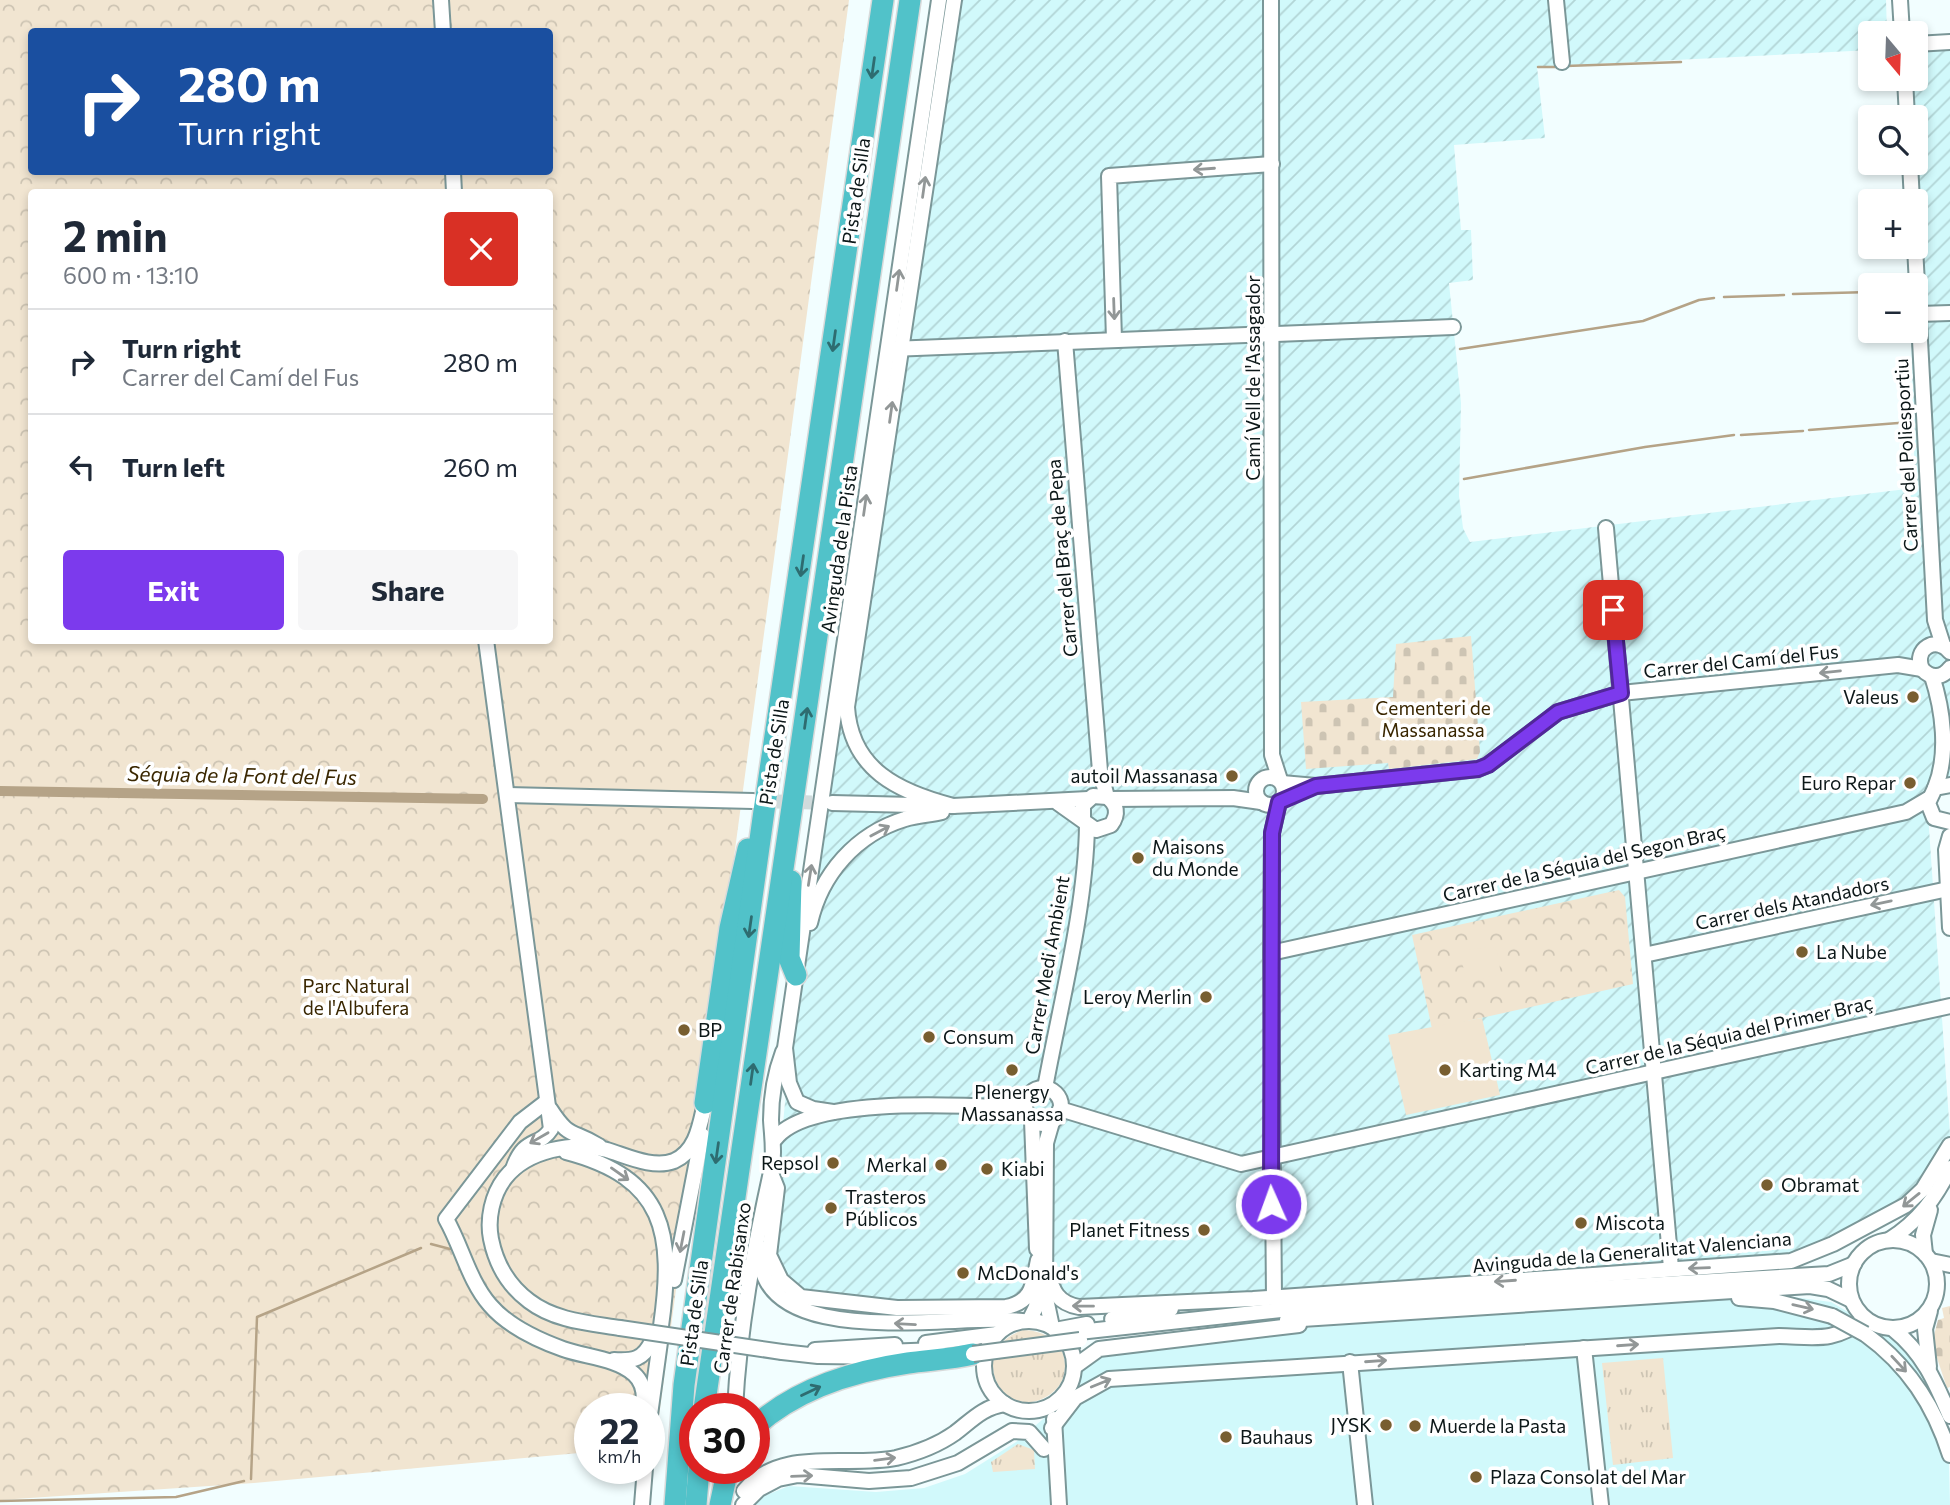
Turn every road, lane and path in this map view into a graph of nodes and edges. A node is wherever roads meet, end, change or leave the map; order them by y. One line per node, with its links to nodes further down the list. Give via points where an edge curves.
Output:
1 (441, 0): 11 (street)
2 (883, 0): 49 (highway, Pista de Silla, one-way to 49)
3 (909, 0): 38 (highway, Pista de Silla, one-way to 3)
4 (940, 0): 9 (street, Avinguda de la Pista)
5 (954, 0): 12 (street, Avinguda de la Pista)
6 (1271, 0): 18 (street, Camí Vell de l'Assagador)
7 (1556, 0): 15 (street)
8 (1900, 0): 10 (street)
9 (937, 19): 12 (street); 16 (street, Avinguda de la Pista)
10 (1901, 21)
11 (443, 28)
12 (946, 42): 16 (street, Avinguda de la Pista)
13 (1950, 42): 14 (street)
14 (1928, 43)
15 (1562, 62)
16 (930, 109): 17 (street); 17 (street, Avinguda de la Pista)
17 (924, 145): 26 (street, Avinguda de la Pista, one-way to 17)
18 (1272, 164): 22 (street, Camí Vell de l'Assagador); 23 (street, one-way to 23, via 1110,176)
19 (1950, 313): 20 (street)
20 (1928, 314)
21 (1453, 327): 22 (street)
22 (1273, 334): 23 (street); 33 (street, Camí Vell de l'Assagador)
23 (1114, 340): 24 (street)
24 (1065, 341): 26 (street); 42 (street, Carrer del Braç de Pepa)
25 (1921, 343): 29 (street, Carrer del Poliesportiu)
26 (894, 349): 50 (street, Avinguda de la Pista, one-way to 26, via 919,797 887,781 863,754 848,722); 60 (street, Avinguda de la Pista, one-way to 26)
27 (1606, 528): 32 (street)
28 (487, 644): 41 (street)
29 (1940, 649): 30 (street, Carrer del Camí del Fus); 31 (street, Carrer del Poliesportiu)
30 (1898, 665): 31 (street, Carrer del Camí del Fus); 32 (street, Carrer del Camí del Fus, one-way to 32)
31 (1937, 671): 34 (street)
32 (1621, 693): 39 (street, Carrer del Camí del Fus, via 1558,712 1478,769); 57 (street)
33 (1272, 755): 36 (street, Camí Vell de l'Assagador); 37 (street, Camí Vell de l'Assagador)
34 (1943, 761): 35 (street); 40 (street)
35 (1950, 776)
36 (1260, 781): 37 (street, via 1272,776); 43 (street); 46 (street, via 1256,793)
37 (1281, 782): 39 (street, Carrer del Camí del Fus); 44 (street)
38 (796, 785): 63 (highway, via 801,807 791,884 789,958); 117 (highway, Pista de Silla, one-way to 38)
39 (1316, 786): 44 (street, Carrer del Camí del Fus)
40 (1938, 791): 51 (street, Carrer de la Séquia del Segon Braç); 53 (street)
41 (508, 795): 49 (street); 68 (street)
42 (1100, 798): 45 (street); 48 (street); 52 (street, Carrer del Braç de Pepa); 54 (street, Carrer Medi Ambient, via 1083,805)
43 (1233, 798): 45 (street); 46 (street)
44 (1280, 800): 46 (street, via 1271,805); 55 (street)
45 (1141, 801): 52 (street)
46 (1262, 802): 55 (street)
47 (832, 803): 50 (street)
48 (1058, 803): 50 (street); 54 (street)
49 (758, 806): 70 (highway, via 730,928); 131 (highway, Pista de Silla, one-way to 131, via 684,1385)
50 (953, 806): 60 (street, one-way to 50, via 827,878 856,845 905,819)
51 (1906, 812): 53 (street, Carrer de la Séquia del Segon Braç); 57 (street, Carrer de la Séquia del Segon Braç)
52 (1116, 814): 54 (street, via 1111,825)
53 (1940, 819): 56 (street)
54 (1090, 825): 67 (street, Carrer Medi Ambient)
55 (1272, 833): 61 (street)
56 (1948, 843): 58 (street)
57 (1636, 871): 61 (street, Carrer de la Séquia del Segon Braç); 62 (street)
58 (1948, 889): 59 (street); 62 (street, Carrer dels Atandadors, one-way to 62)
59 (1950, 928)
60 (802, 943): 63 (street, Avinguda de la Pista)
61 (1271, 953): 79 (street)
62 (1644, 955): 66 (street)
63 (796, 975): 65 (street, Avinguda de la Pista)
64 (1950, 1006): 66 (street, Carrer de la Séquia del Primer Braç)
65 (785, 1048): 69 (street, Avinguda de la Pista, via 789,1083); 75 (street, via 772,1101 771,1122)
66 (1655, 1071): 79 (street, Carrer de la Séquia del Primer Braç); 90 (street)
67 (1045, 1088): 71 (street, via 1057,1095); 73 (street, via 1031,1092)
68 (546, 1102): 77 (street, via 568,1133); 81 (street, one-way to 81, via 551,1129 523,1148); 111 (street, via 520,1122 446,1219 490,1305 509,1322 562,1349)
69 (797, 1102): 72 (street); 75 (street)
70 (705, 1103): 77 (street, via 696,1139 678,1159 662,1164); 78 (street, via 705,1123 661,1323 667,1249 653,1209 617,1171)
71 (1060, 1109): 74 (street); 79 (street, Carrer de la Séquia del Primer Braç, via 1241,1164)
72 (833, 1112): 73 (street, via 926,1104); 75 (street)
73 (1028, 1115): 74 (street, via 1043,1124); 89 (street)
74 (1052, 1122): 89 (street, via 1046,1143)
75 (779, 1133): 82 (street, Carrer de Rabisanxo)
76 (1950, 1145): 90 (street, Avinguda de la Generalitat Valenciana, one-way to 90, via 1916,1197 1821,1250 1784,1262)
77 (603, 1149): 78 (street)
78 (558, 1150): 81 (street, via 529,1157)
79 (1270, 1158): 94 (street)
80 (1950, 1168): 83 (street)
81 (513, 1169): 110 (street, bridge, via 496,1194 490,1225 493,1247 507,1278 530,1301 584,1323)
82 (771, 1173): 84 (street, Carrer de Rabisanxo); 98 (street, Carrer de Rabisanxo, via 777,1188 769,1247 773,1268 790,1291 814,1301)
83 (1935, 1195): 85 (street, via 1911,1226); 86 (street, via 1924,1223)
84 (761, 1223): 100 (street, one-way to 84, via 900,1324 814,1314 789,1305 777,1296 762,1270); 118 (street, Carrer de Rabisanxo, via 756,1233)
85 (1889, 1240): 86 (street, via 1909,1243); 87 (street, via 1865,1250)
86 (1928, 1258): 88 (street); 97 (street, via 1938,1282)
87 (1854, 1264): 93 (street, via 1828,1274); 96 (street, via 1848,1285)
88 (1950, 1265)
89 (1042, 1266): 95 (street, one-way to 89, via 1079,1307 1054,1295); 98 (street, via 1030,1295 1017,1305); 102 (street, via 1036,1307); 104 (street)
90 (1671, 1268): 91 (street, Avinguda de la Generalitat Valenciana)
91 (1552, 1278): 93 (street, via 1607,1280); 94 (street, Avinguda de la Generalitat Valenciana, one-way to 94)
92 (1950, 1281): 97 (street)
93 (1646, 1291): 96 (street, via 1810,1286); 99 (street); 103 (street, one-way to 103, bridge, via 1686,1300 1764,1300)
94 (1274, 1298): 95 (street, Avinguda de la Generalitat Valenciana)
95 (1252, 1299): 101 (street)
96 (1851, 1300): 103 (street)
97 (1934, 1302): 105 (street, via 1921,1319); 114 (street, via 1925,1329)
98 (897, 1308): 100 (street)
99 (1336, 1311): 101 (street, via 1252,1307); 108 (street, bridge); 113 (street, via 1288,1328 1099,1349)
100 (965, 1319): 102 (street)
101 (1110, 1320): 104 (street)
102 (1026, 1321): 104 (street); 106 (street)
103 (1865, 1326): 105 (street); 107 (street, one-way to 103, via 1779,1336 1824,1338); 125 (street, one-way to 125, via 1919,1387 1936,1415)
104 (1054, 1329): 113 (street, via 1066,1340)
105 (1893, 1329): 114 (street)
106 (998, 1334): 109 (street); 120 (street, via 985,1357 984,1371 988,1384)
107 (1584, 1348): 112 (street, one-way to 107); 140 (street)
108 (973, 1350): 109 (street); 110 (street, via 862,1358); 121 (highway, one-way to 108, via 842,1378)
109 (812, 1351): 110 (street)
110 (782, 1352)
111 (602, 1360): 115 (street, via 636,1375); 116 (street, via 631,1361 656,1342)
112 (1350, 1362): 123 (street, one-way to 112, via 1074,1398 1109,1379); 139 (street)
113 (1074, 1367): 119 (street)
114 (1929, 1368): 122 (street)
115 (642, 1393)
116 (652, 1393)
117 (706, 1393)
118 (737, 1393)
119 (1060, 1398): 120 (street, via 1041,1409); 123 (street)
120 (1011, 1406): 124 (street, via 1034,1423); 135 (street, one-way to 120, via 746,1488 772,1469 909,1454 939,1443 987,1408)
121 (770, 1416)
122 (1950, 1416)
123 (1052, 1428): 138 (street)
124 (1044, 1449): 136 (street, one-way to 124, via 769,1483 797,1475 869,1481 928,1474 958,1463 1013,1431 1029,1432); 137 (street)
125 (1950, 1455)
126 (644, 1484): 130 (street)
127 (698, 1484): 132 (highway)
128 (726, 1484): 133 (highway)
129 (730, 1484): 134 (street)
130 (642, 1505)
131 (675, 1505)
132 (696, 1505)
133 (720, 1505)
134 (730, 1505)
135 (736, 1505)
136 (743, 1505)
137 (1050, 1505)
138 (1059, 1505)
139 (1365, 1505)
140 (1601, 1505)

